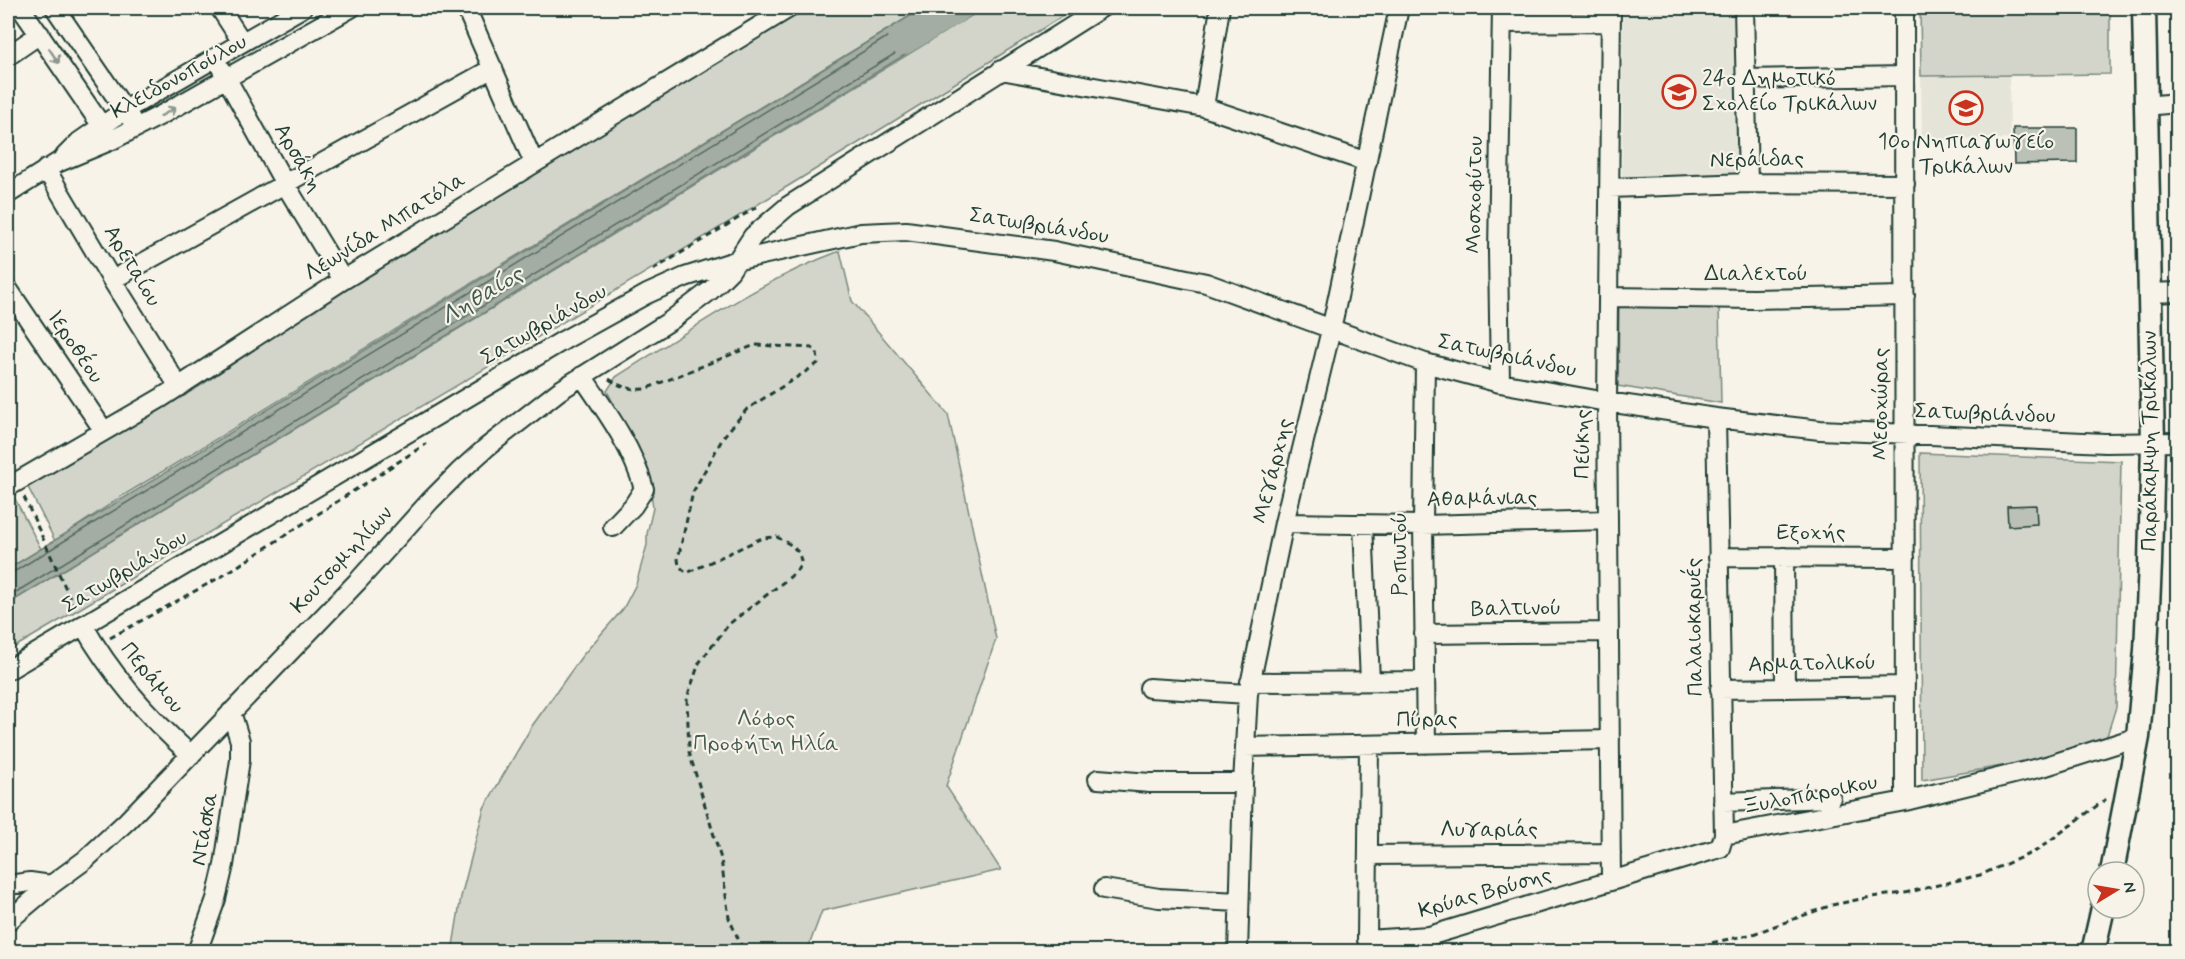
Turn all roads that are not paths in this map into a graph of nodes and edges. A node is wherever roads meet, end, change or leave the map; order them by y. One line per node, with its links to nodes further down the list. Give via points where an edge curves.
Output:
1 (21, 8): 16 (street)
2 (55, 8): 28 (street)
3 (220, 8): 17 (street)
4 (302, 8): 17 (street, Κλειδονοπούλου)
5 (351, 8): 23 (street, Κλειδονοπούλου)
6 (466, 8): 20 (street)
7 (789, 8): 32 (street, Λεωνίδα Μπατόλα)
8 (1101, 8): 21 (street, Κουτσομηλίων)
9 (1220, 8): 27 (street)
10 (1399, 8): 31 (street, Μεγάρχης)
11 (1744, 8): 24 (street)
12 (1904, 8): 22 (street, Μεσοχώρας)
13 (2144, 8): 26 (main road, Παράκαμψη Τρικάλων)
14 (1502, 15): 15 (street); 50 (street, Μοσχοφύτου)
15 (1611, 15): 37 (street, Πεύκης)
16 (40, 34): 18 (street); 30 (street, one-way to 30)
17 (242, 42): 19 (street, Κλειδονοπούλου)
18 (8, 56)
19 (215, 58): 23 (street, Αρσάκη); 28 (street, Κλειδονοπούλου)
20 (493, 68): 32 (street); 35 (street)
21 (1002, 70): 27 (street); 39 (street, Κουτσομηλίων, via 788,206 761,227)
22 (1904, 76): 24 (street); 36 (street, Μεσοχώρας)
23 (227, 79): 29 (street, Κλειδονοπούλου, one-way to 23); 35 (street, Αρσάκη)
24 (1745, 79): 34 (street)
25 (2178, 103): 26 (street)
26 (2145, 105): 44 (main road, Παράκαμψη Τρικάλων)
27 (1204, 107): 31 (street)
28 (125, 110): 29 (street); 30 (street, Κλειδονοπούλου)
29 (137, 128): 30 (street, Κλειδονοπούλου)
30 (107, 133): 33 (street, Κλειδονοπούλου, via 79,142)
31 (1367, 162): 47 (street, Μεγάρχης)
32 (534, 163): 40 (street, Λεωνίδα Μπατόλα)
33 (52, 166): 38 (street, Κλειδονοπούλου); 41 (street, Αρεταίου)
34 (1748, 183): 36 (street, Νεράιδας); 37 (street, Νεράιδας)
35 (285, 184): 40 (street, Αρσάκη); 41 (street)
36 (1905, 184): 45 (street, Μεσοχώρας)
37 (1610, 188): 46 (street, Πεύκης)
38 (8, 194)
39 (735, 261): 47 (street, Σατωβριάνδου, via 861,232 942,235 1054,251 1185,278); 49 (street, Κουτσομηλίων, via 719,283 695,303); 67 (street, Σατωβριάνδου, via 664,285 622,307)
40 (343, 279): 51 (street, Λεωνίδα Μπατόλα)
41 (112, 280): 51 (street, Αρεταίου)
42 (8, 289): 54 (street, Ιεροθέου)
43 (2178, 292): 44 (street)
44 (2148, 293): 57 (main road, Παράκαμψη Τρικάλων)
45 (1905, 296): 46 (street, Διαλεχτού); 55 (street, Μεσοχώρας)
46 (1609, 297): 52 (street, Πεύκης)
47 (1332, 330): 48 (street, Σατωβριάνδου); 60 (street, Μεγάρχης)
48 (1425, 363): 50 (street, Σατωβριάνδου); 62 (street, Ροπωτού)
49 (590, 371): 63 (street, via 644,489); 78 (street, Κουτσομηλίων, via 519,421 459,472)
50 (1500, 383): 52 (street, Σατωβριάνδου)
51 (179, 387): 54 (street, Λεωνίδα Μπατόλα)
52 (1607, 402): 53 (street, Σατωβριάνδου); 59 (street, Πεύκης)
53 (1716, 418): 55 (street, Σατωβριάνδου, via 1820,430); 64 (street, Παλαιοκαρυές)
54 (104, 431): 58 (street, Λεωνίδα Μπατόλα)
55 (1905, 434): 57 (street, Σατωβριάνδου); 66 (street, Μεσοχώρας)
56 (2178, 442): 57 (street, Σατωβριάνδου)
57 (2153, 443): 79 (main road, Παράκαμψη Τρικάλων, via 2147,629)
58 (11, 478)
59 (1608, 520): 62 (street, Αθαμάνιας); 68 (street, Πεύκης)
60 (1284, 523): 61 (street, Αθαμάνιας); 75 (street, Μεγάρχης)
61 (1363, 524): 62 (street, Αθαμάνιας); 71 (street)
62 (1423, 525): 69 (street, Ροπωτού)
63 (613, 527)
64 (1718, 557): 65 (street, Εξοχής); 77 (street, Παλαιοκαρυές)
65 (1784, 558): 66 (street, Εξοχής); 76 (street)
66 (1905, 558): 73 (street, Μεσοχώρας)
67 (83, 625): 70 (street, Σατωβριάνδου); 84 (street, Περάμου, via 123,686 160,728)
68 (1609, 632): 69 (street, Βαλτινού); 80 (street, Πεύκης)
69 (1424, 634): 72 (street, Ροπωτού)
70 (8, 670)
71 (1370, 681): 72 (street); 75 (street)
72 (1425, 681): 81 (street, Ροπωτού)
73 (1905, 686): 76 (street, Αρματολικού); 88 (street, Μεσοχώρας)
74 (1149, 687): 75 (street)
75 (1249, 688): 83 (street, Μεγάρχης)
76 (1785, 688): 77 (street, Αρματολικού)
77 (1720, 689): 89 (street, Παλαιοκαρυές)
78 (231, 712): 84 (street, Κουτσομηλίων); 101 (street, Ντάσκα, via 240,741 237,782 216,899)
79 (2138, 737): 88 (street, Ξυλοπάροικου, via 2046,766); 93 (main road, Παράκαμψη Τρικάλων)
80 (1610, 740): 81 (street, Πύρας); 91 (street, Πεύκης)
81 (1426, 744): 82 (street, Πύρας)
82 (1369, 745): 83 (street, Πύρας); 92 (street, Κρύας Βρύσης)
83 (1245, 747): 86 (street, Μεγάρχης)
84 (191, 755): 96 (street, Κουτσομηλίων, via 85,860)
85 (1098, 779): 86 (street)
86 (1243, 783): 98 (street, Μεγάρχης)
87 (1831, 798): 89 (street)
88 (1905, 801): 90 (street, Ξυλοπάροικου)
89 (1723, 802): 90 (street, Παλαιοκαρυές)
90 (1724, 835): 94 (street, Κρύας Βρύσης, via 1722,846 1717,849)
91 (1611, 853): 92 (street, Λυγαριάς); 94 (street, Πεύκης)
92 (1368, 855): 94 (street, Κρύας Βρύσης, via 1367,940 1429,936)
93 (2114, 860)
94 (1611, 880)
95 (8, 885): 96 (street)
96 (51, 885): 100 (street, Κουτσομηλίων)
97 (1104, 889): 98 (street, via 1160,898)
98 (1239, 902): 102 (street, Μεγάρχης)
99 (2100, 920): 103 (main road)
100 (8, 921)
101 (197, 951)
102 (1238, 951)
103 (2093, 951)

